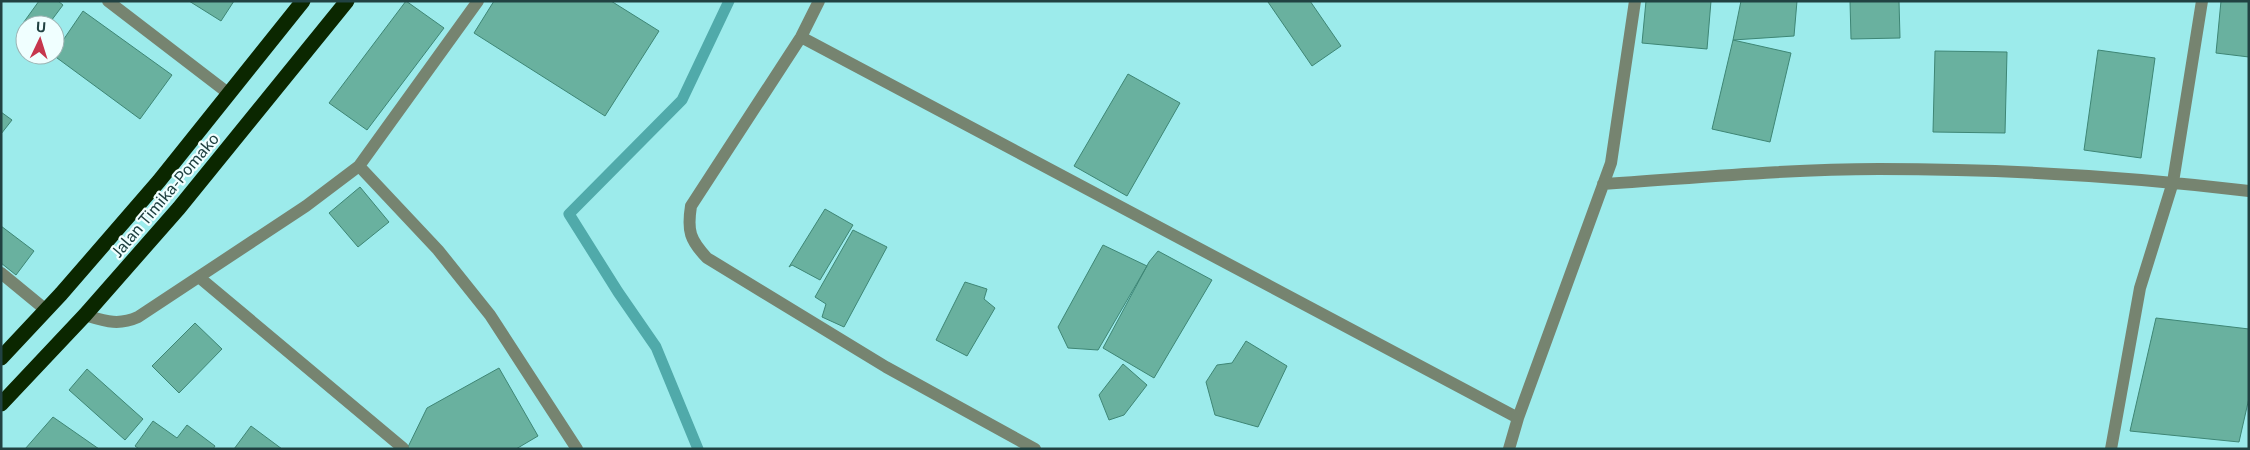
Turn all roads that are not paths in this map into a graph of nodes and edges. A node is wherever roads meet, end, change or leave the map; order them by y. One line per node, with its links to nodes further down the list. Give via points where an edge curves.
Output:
1 (108, 1): 9 (street)
2 (303, 1): 9 (highway, Jalan Timika-Pomako)
3 (347, 1): 17 (highway, Jalan Timika-Pomako, via 179,208)
4 (478, 1): 10 (street)
5 (819, 1): 8 (street)
6 (1635, 1): 12 (street, via 1611,163)
7 (2202, 1): 11 (street)
8 (801, 37): 20 (street); 23 (street, via 691,206 688,225 694,244 707,258 877,362)
9 (228, 93): 16 (highway, Jalan Timika-Pomako, via 159,181)
10 (359, 166): 15 (street); 22 (street, via 438,250 490,316)
11 (2173, 182): 12 (street, via 2070,174 1878,169 1731,174); 13 (street); 25 (street, via 2140,288)
12 (1603, 184): 20 (street)
13 (2249, 191)
14 (1, 273): 16 (street)
15 (200, 278): 17 (street, via 126,322 116,324); 21 (street)
16 (46, 310): 18 (highway, Jalan Timika-Pomako)
17 (85, 315): 19 (highway, Jalan Timika-Pomako)
18 (1, 358)
19 (1, 404)
20 (1518, 418): 24 (street)
21 (402, 448)
22 (577, 449)
23 (1035, 449)
24 (1509, 449)
25 (2110, 449)

